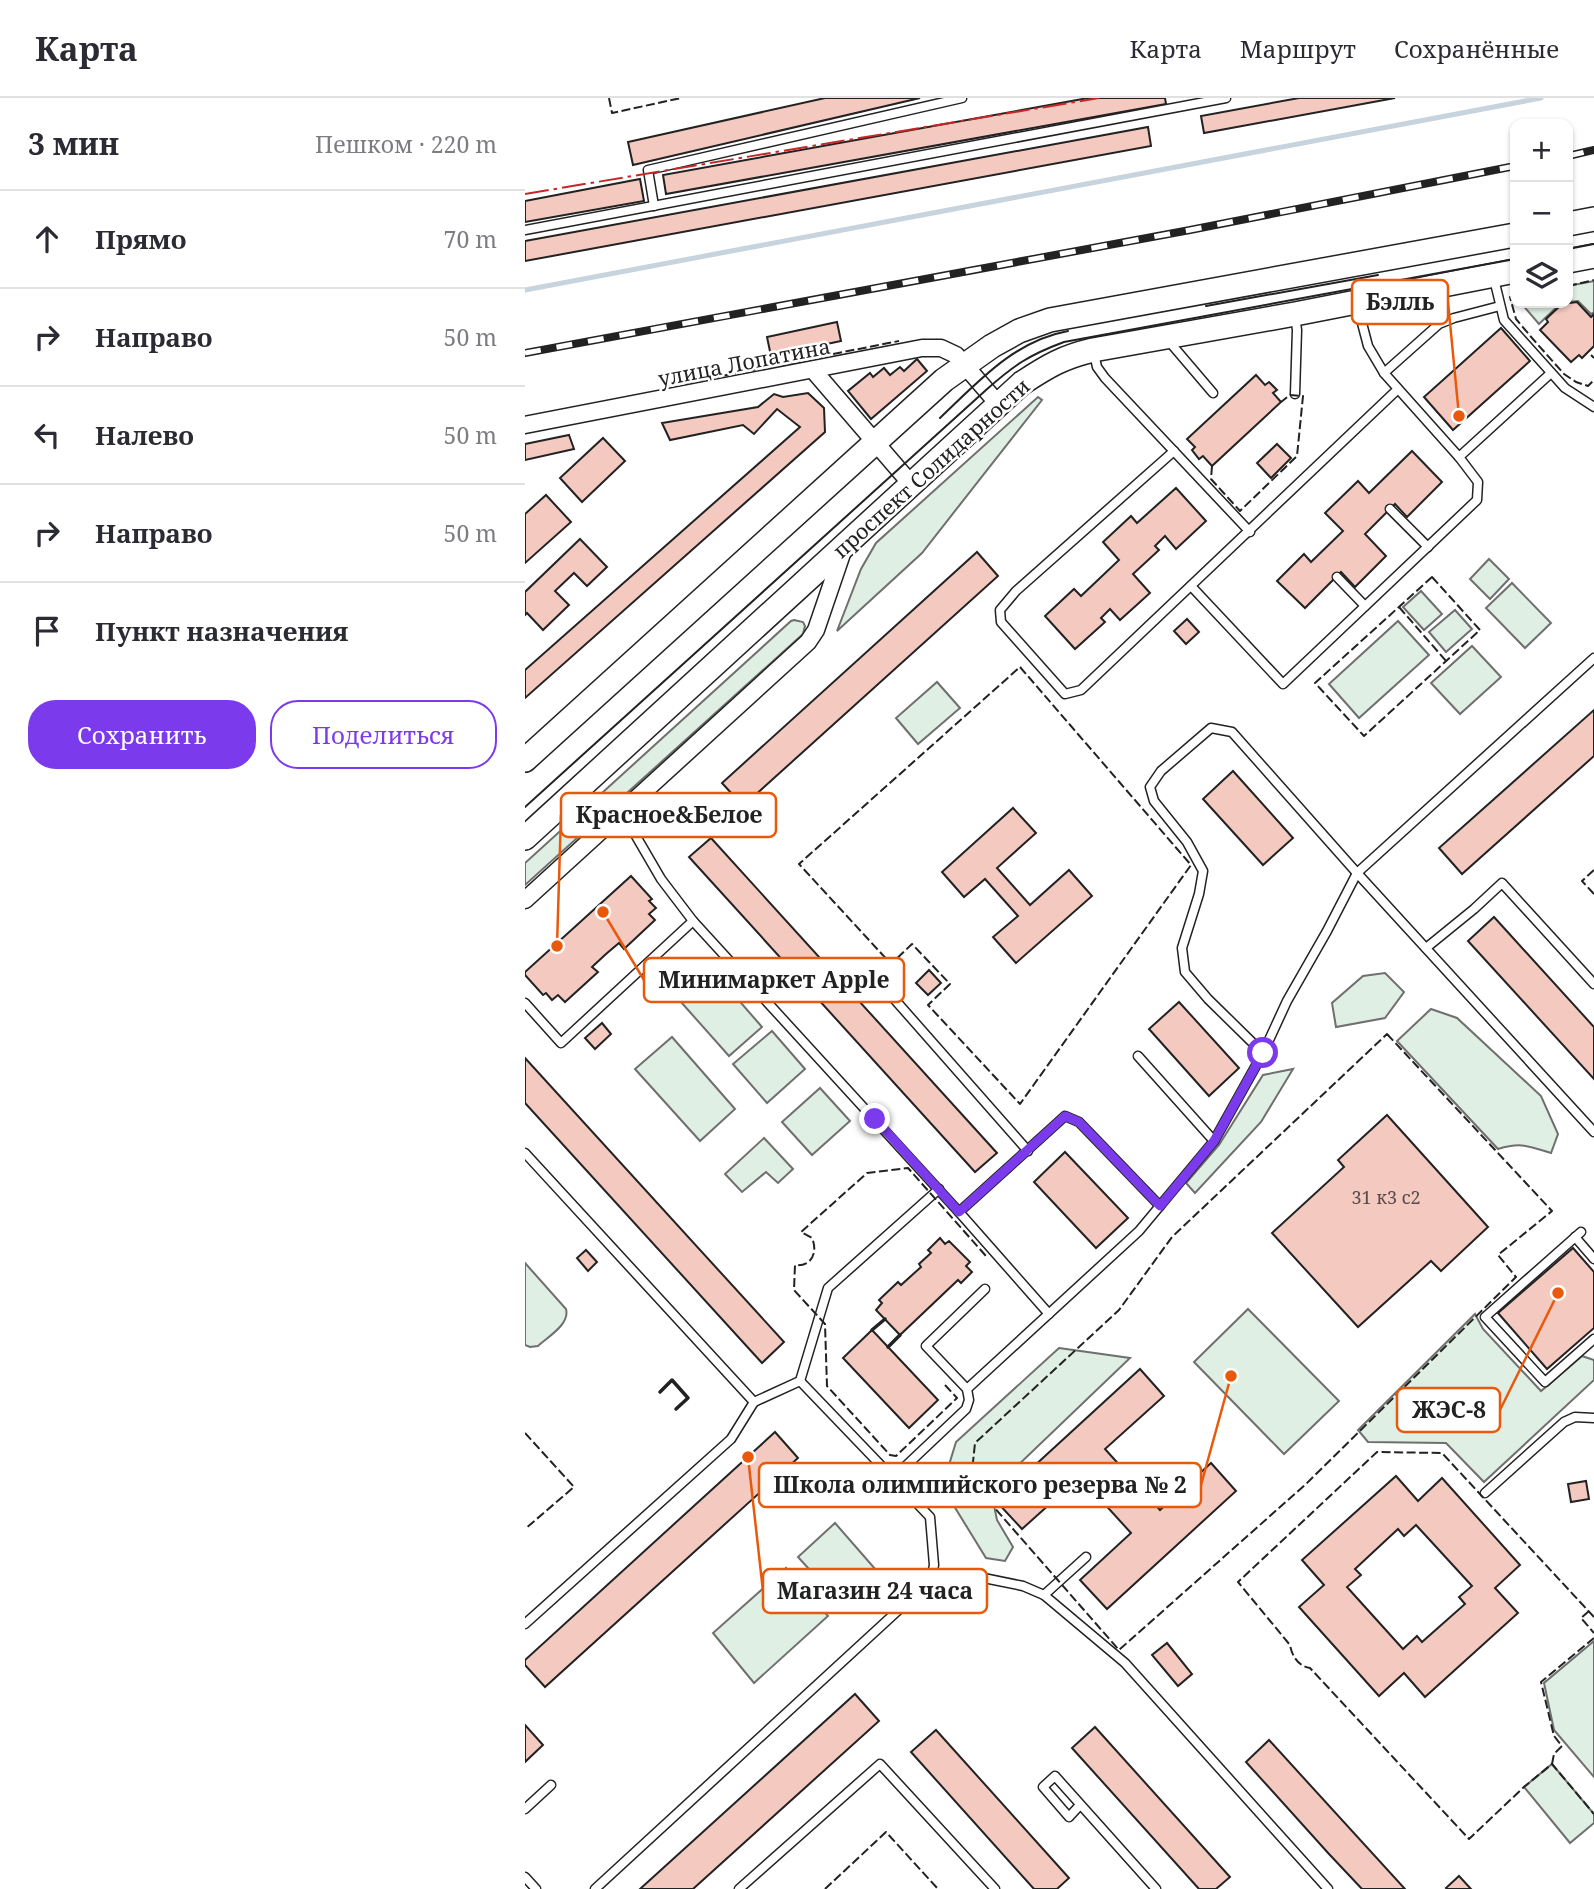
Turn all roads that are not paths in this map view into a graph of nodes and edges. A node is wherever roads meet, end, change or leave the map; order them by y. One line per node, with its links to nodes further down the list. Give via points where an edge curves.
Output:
1 (962, 98): 3 (lane, via 648,170)
2 (1226, 98): 3 (lane)
3 (654, 206): 6 (lane)
4 (1594, 219): 5 (main road)
5 (1573, 223)
6 (525, 230)
7 (1510, 235): 16 (main road, via 1050,320 1019,331)
8 (1594, 256): 9 (main road)
9 (1573, 260)
10 (1505, 273): 11 (main road, проспект Солидарности); 12 (lane)
11 (1357, 302): 13 (main road, проспект Солидарности); 18 (lane, via 1369,346)
12 (1500, 306): 18 (lane, via 1439,324); 19 (lane, via 1504,320)
13 (1295, 314): 14 (main road, проспект Солидарности); 22 (lane)
14 (1166, 338): 15 (main road, проспект Солидарности); 21 (lane)
15 (1093, 350): 24 (main road, проспект Солидарности, via 1046,367); 27 (lane, via 1101,373)
16 (965, 365): 17 (street, улица Лопатина, via 941,348 922,348); 24 (street, улица Лопатина); 26 (main road)
17 (814, 370): 25 (street, улица Лопатина); 26 (street)
18 (1384, 373): 20 (lane)
19 (1551, 373): 23 (lane, via 1565,388); 28 (lane)
20 (1398, 389): 28 (lane); 31 (lane)
21 (1213, 393)
22 (1295, 394)
23 (1593, 403)
24 (999, 405): 29 (main road, проспект Солидарности)
25 (525, 425)
26 (875, 443): 29 (street); 38 (main road)
27 (1174, 451): 31 (lane); 35 (lane, via 1016,591 1000,610 1001,622 1065,694 1081,690)
28 (1459, 457): 33 (lane, via 1478,482 1477,500)
29 (912, 485): 32 (main road, проспект Солидарности)
30 (1390, 509): 33 (lane)
31 (1249, 532): 35 (lane)
32 (844, 546): 39 (street, via 808,642); 40 (main road, проспект Солидарности)
33 (1428, 548): 36 (lane)
34 (1337, 577): 36 (lane)
35 (1191, 586): 36 (lane, via 1283,684)
36 (1366, 607)
37 (1594, 658): 41 (lane)
38 (525, 760)
39 (622, 812): 42 (street); 43 (lane, via 661,879)
40 (525, 838)
41 (1357, 873): 44 (lane); 48 (lane); 48 (lane, via 1231,732 1211,728 1161,771 1150,787 1154,801 1187,842 1203,871 1182,948 1185,972)
42 (525, 900)
43 (693, 921): 47 (lane, via 561,1043); 54 (lane)
44 (1426, 948): 46 (lane, via 1502,883); 50 (lane)
45 (881, 984): 52 (lane)
46 (1594, 984)
47 (525, 1003)
48 (1263, 1053): 51 (lane)
49 (1138, 1056): 51 (lane)
50 (1594, 1132)
51 (1214, 1141): 55 (lane)
52 (1028, 1151): 55 (lane, via 1065,1116 1079,1122); 56 (lane)
53 (525, 1153): 63 (lane)
54 (939, 1189): 56 (lane); 61 (lane, via 828,1288)
55 (1160, 1206): 59 (lane)
56 (959, 1212): 59 (lane)
57 (1594, 1259): 60 (lane, via 1578,1234 1485,1317 1545,1382)
58 (985, 1289): 62 (lane, via 926,1346)
59 (1049, 1314): 62 (lane)
60 (1594, 1339)
61 (800, 1381): 63 (lane); 65 (lane)
62 (967, 1389): 65 (lane, via 966,1409)
63 (754, 1402): 70 (lane, via 731,1439)
64 (1594, 1418): 66 (lane, via 1575,1417 1564,1422)
65 (893, 1478): 68 (lane, via 930,1517)
66 (1485, 1493)
67 (1086, 1557): 69 (lane)
68 (932, 1575): 69 (lane, via 964,1574); 76 (lane, via 918,1593)
69 (1044, 1595): 80 (lane, via 1125,1662)
70 (525, 1624)
71 (551, 1785): 73 (lane)
72 (1080, 1805): 72 (lane, via 1055,1776 1043,1787 1069,1817); 79 (lane)
73 (525, 1809)
74 (525, 1877): 75 (lane)
75 (535, 1889)
76 (596, 1889)
77 (739, 1889): 78 (lane, via 880,1764)
78 (995, 1889)
79 (1156, 1889)
80 (1328, 1889)

